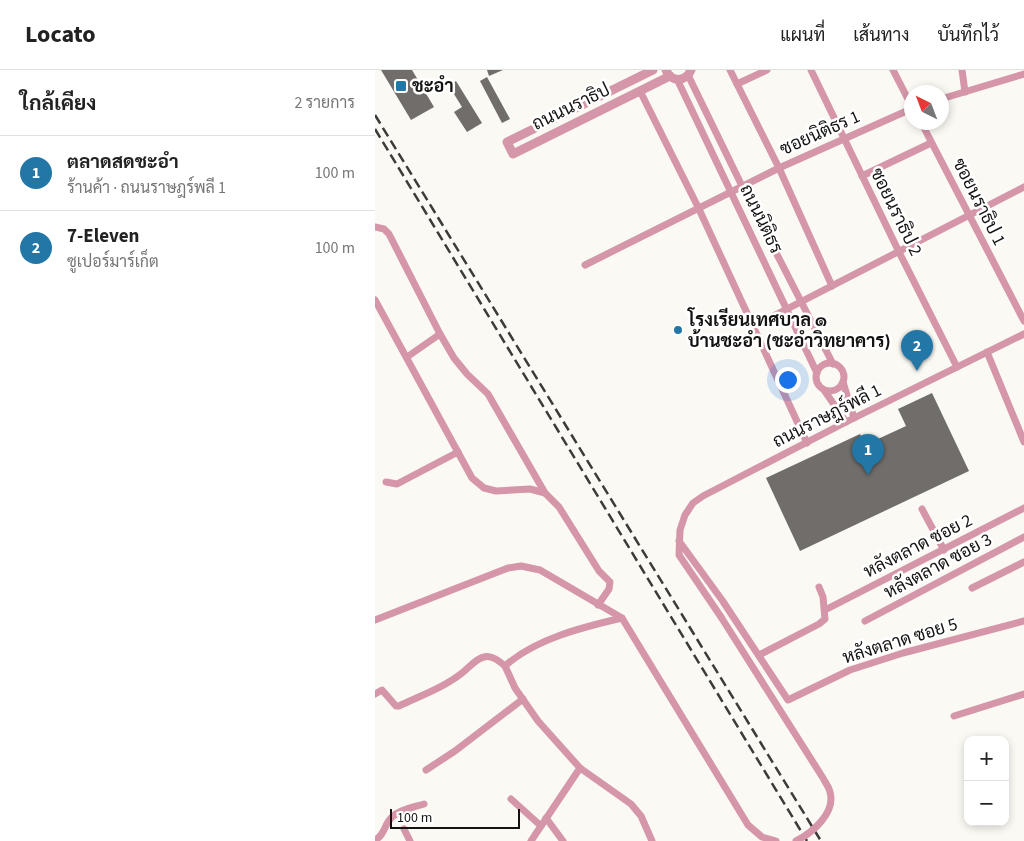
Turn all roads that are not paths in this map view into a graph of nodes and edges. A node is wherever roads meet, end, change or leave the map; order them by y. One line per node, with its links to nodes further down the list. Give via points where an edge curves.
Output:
1 (653, 70): 15 (street, ถนนนราธิป)
2 (730, 70): 10 (street)
3 (767, 70): 10 (street)
4 (811, 70): 19 (street, ซอยนราธิป 2)
5 (893, 70): 12 (street)
6 (963, 70): 13 (street)
7 (690, 73): 9 (street, ถนนนราธิป, via 683,79); 23 (street, ถนนนิติธร)
8 (1024, 74): 13 (street)
9 (671, 75): 11 (street, ถนนนราธิป); 25 (street, ถนนนิติธร)
10 (737, 84): 21 (street)
11 (640, 91): 17 (street, ถนนนราธิป); 26 (street)
12 (904, 91)
13 (965, 92): 14 (street)
14 (949, 97)
15 (569, 110): 17 (street); 17 (street, ถนนนราธิป, via 507,142 513,154)
16 (904, 112): 19 (street, ซอยนิติธร 1)
17 (575, 123)
18 (925, 130): 20 (street, ซอยนราธิป 1)
19 (844, 139): 21 (street, ซอยนิติธร 1); 22 (street, ซอยนราธิป 2)
20 (931, 143): 22 (street); 27 (street, ซอยนราธิป 1)
21 (779, 168): 23 (street, ซอยนิติธร 1); 31 (street)
22 (862, 176): 29 (street, ซอยนราธิป 2)
23 (741, 186): 25 (street, ซอยนิติธร 1); 33 (street, ถนนนิติธร)
24 (1024, 187): 27 (street)
25 (731, 191): 26 (street, ซอยนิติธร 1); 34 (street, ถนนนิติธร)
26 (697, 207): 30 (street, ซอยนิติธร 1); 36 (street)
27 (969, 215): 29 (street); 35 (street, ซอยนราธิป 1)
28 (375, 226): 37 (street, via 389,234)
29 (899, 252): 31 (street); 42 (street, ซอยนราธิป 2)
30 (585, 265)
31 (832, 286): 33 (street)
32 (375, 300): 40 (street)
33 (801, 303): 34 (street); 41 (street, ถนนนิติธร)
34 (787, 310): 36 (street); 43 (street, ถนนนิติธร)
35 (1024, 321)
36 (752, 327): 49 (street)
37 (440, 334): 40 (street); 52 (street, via 454,358 488,394)
38 (1024, 334): 39 (street, ถนนราษฎร์พลี 1)
39 (987, 352): 42 (street, ถนนราษฎร์พลี 1); 48 (street)
40 (407, 357): 50 (street)
41 (833, 364): 43 (street, via 824,365); 44 (street, via 843,373)
42 (957, 367): 46 (street, ถนนราษฎร์พลี 1)
43 (817, 373): 45 (street, via 818,384)
44 (843, 382): 45 (street, via 837,389); 46 (street)
45 (824, 390): 47 (street)
46 (854, 418): 47 (street, ถนนราษฎร์พลี 1)
47 (846, 422): 49 (street, ถนนราษฎร์พลี 1)
48 (1023, 438)
49 (807, 443): 56 (street, ถนนราษฎร์พลี 1, via 703,496 685,516)
50 (458, 452): 51 (street, via 397,484); 52 (street, via 473,478 484,488 496,491 530,489)
51 (386, 482)
52 (545, 493): 61 (street, via 610,582)
53 (1024, 508): 57 (street, หลังตลาด ซอย 2)
54 (922, 509): 57 (street)
55 (1024, 538): 65 (street, หลังตลาด ซอย 3)
56 (679, 541): 67 (street); 86 (street, ถนนราษฎร์พลี 1, bridge, via 679,555 831,793 826,815 818,827)
57 (944, 550): 62 (street, หลังตลาด ซอย 2)
58 (1024, 562): 60 (street)
59 (819, 586): 62 (street)
60 (972, 588)
61 (598, 605): 63 (street); 64 (street, via 540,570 521,566 508,568)
62 (825, 610): 67 (street, via 825,619 819,624)
63 (622, 618): 68 (street, via 528,648); 85 (street, via 748,825 762,837)
64 (375, 620)
65 (865, 621)
66 (1024, 622): 67 (street, หลังตลาด ซอย 5, via 850,670 788,700)
67 (759, 655)
68 (505, 666): 69 (street, via 495,658 483,657 451,681 399,706 382,690); 71 (street)
69 (375, 694)
70 (1024, 694): 72 (street)
71 (523, 699): 73 (street); 74 (street)
72 (953, 716)
73 (580, 768): 77 (street); 84 (street, via 631,804 641,816)
74 (426, 770)
75 (511, 799): 78 (street)
76 (424, 804): 80 (street, via 393,816 383,834)
77 (546, 818): 78 (street); 83 (street)
78 (541, 826): 82 (street)
79 (404, 829): 81 (street)
80 (375, 840)
81 (410, 841)
82 (531, 841)
83 (563, 841)
84 (652, 841)
85 (776, 841)
86 (796, 841)

